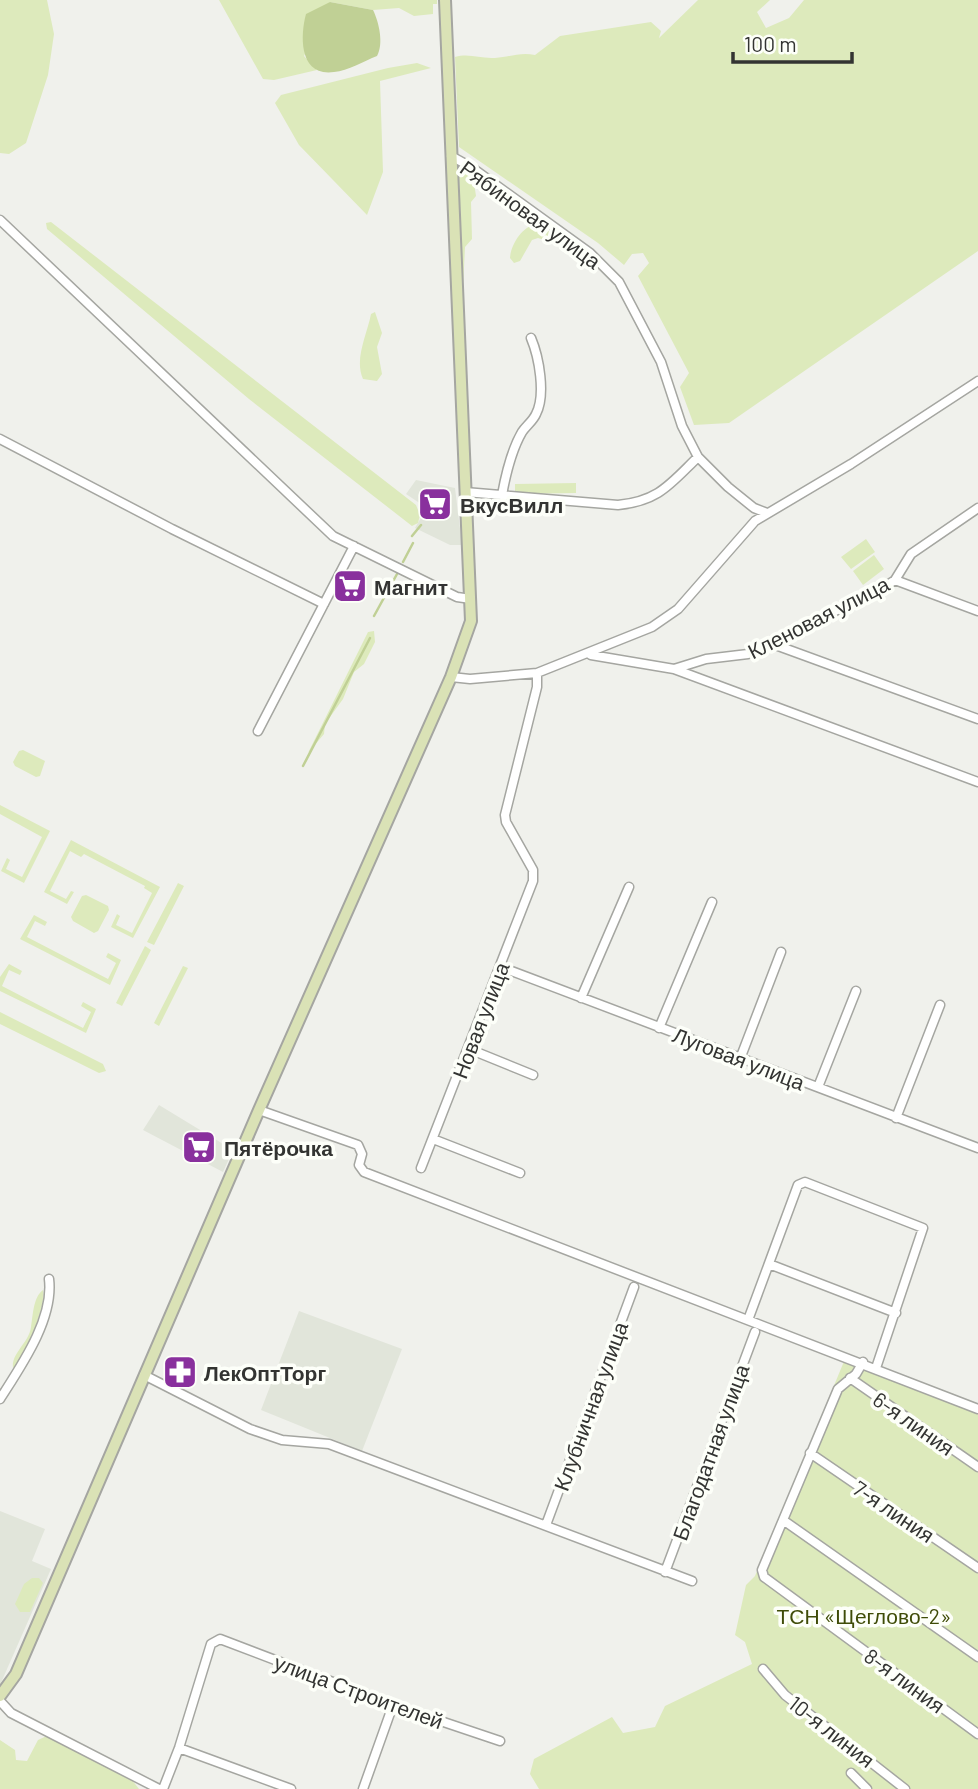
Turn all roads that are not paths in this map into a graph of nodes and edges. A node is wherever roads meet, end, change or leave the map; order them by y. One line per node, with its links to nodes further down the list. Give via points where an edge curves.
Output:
1 (445, 0): 2 (main road)
2 (451, 156): 7 (street, Рябиновая улица, via 590,253 619,282 661,362 682,426); 8 (main road)
3 (0, 220): 12 (street, via 333,536)
4 (531, 338): 9 (street, via 537,351 540,398 537,414 509,461)
5 (978, 381): 11 (street)
6 (0, 439): 15 (street)
7 (698, 457): 9 (street, via 658,496 641,503); 11 (street, Рябиновая улица, via 728,487)
8 (465, 492): 9 (street); 14 (main road)
9 (502, 495)
10 (978, 508): 13 (street, Кленовая улица, via 911,554)
11 (767, 513): 18 (street, via 736,541 678,609 652,626)
12 (354, 546): 14 (street, via 457,597); 15 (street)
13 (895, 580): 16 (street); 17 (street, Кленовая улица)
14 (471, 599): 21 (main road, via 471,621)
15 (324, 604): 23 (street)
16 (978, 611)
17 (770, 643): 19 (street, Кленовая улица, via 736,658 706,659); 22 (street)
18 (588, 654): 19 (street); 20 (street)
19 (674, 669): 24 (street)
20 (537, 673): 21 (street); 28 (street, Новая улица, via 505,815 533,870 533,881)
21 (451, 677): 37 (main road)
22 (978, 719)
23 (258, 731)
24 (978, 782)
25 (629, 887): 30 (street)
26 (712, 902): 32 (street)
27 (781, 952): 34 (street)
28 (501, 967): 30 (street, Луговая улица); 33 (street, Новая улица)
29 (856, 992): 36 (street)
30 (581, 998): 32 (street, Луговая улица)
31 (940, 1005): 38 (street)
32 (659, 1028): 34 (street, Луговая улица)
33 (469, 1049): 35 (street); 39 (street, Новая улица)
34 (740, 1059): 36 (street, Луговая улица)
35 (533, 1075)
36 (818, 1087): 38 (street, Луговая улица)
37 (259, 1110): 47 (street, via 358,1145 364,1172); 51 (main road)
38 (896, 1118): 40 (street, Луговая улица)
39 (433, 1139): 41 (street, Новая улица); 42 (street)
40 (977, 1146)
41 (421, 1168)
42 (520, 1173)
43 (769, 1264): 46 (street); 46 (street, via 801,1182 919,1224 923,1233); 47 (street)
44 (49, 1279): 53 (street, via 46,1310 24,1361)
45 (634, 1287): 58 (street, Клубничная улица)
46 (896, 1313): 50 (street)
47 (748, 1320): 49 (street)
48 (755, 1332): 60 (street, Благодатная улица)
49 (863, 1362): 50 (street); 52 (street)
50 (876, 1368): 54 (street)
51 (144, 1375): 58 (street, via 250,1429 282,1440 329,1444); 64 (main road, via 12,1682)
52 (850, 1378): 55 (street, via 838,1389); 56 (street, 6-я линия)
53 (0, 1399)
54 (978, 1409)
55 (810, 1453): 57 (street); 59 (street, 7-я линия)
56 (978, 1467)
57 (783, 1520): 62 (street); 66 (street, 8-я линия, via 762,1570 764,1577)
58 (546, 1525): 60 (street)
59 (978, 1568)
60 (666, 1572): 61 (street)
61 (692, 1581)
62 (978, 1657)
63 (763, 1669): 74 (street, 10-я линия, via 785,1695)
64 (0, 1699): 70 (street, via 11,1713)
65 (393, 1705): 67 (street, улица Строителей); 68 (street, улица Строителей, via 220,1639 211,1644); 72 (street)
66 (978, 1734)
67 (500, 1741)
68 (180, 1748): 70 (street); 71 (street)
69 (850, 1773): 73 (street)
70 (161, 1789)
71 (291, 1789)
72 (363, 1789)
73 (867, 1789)
74 (905, 1789)

